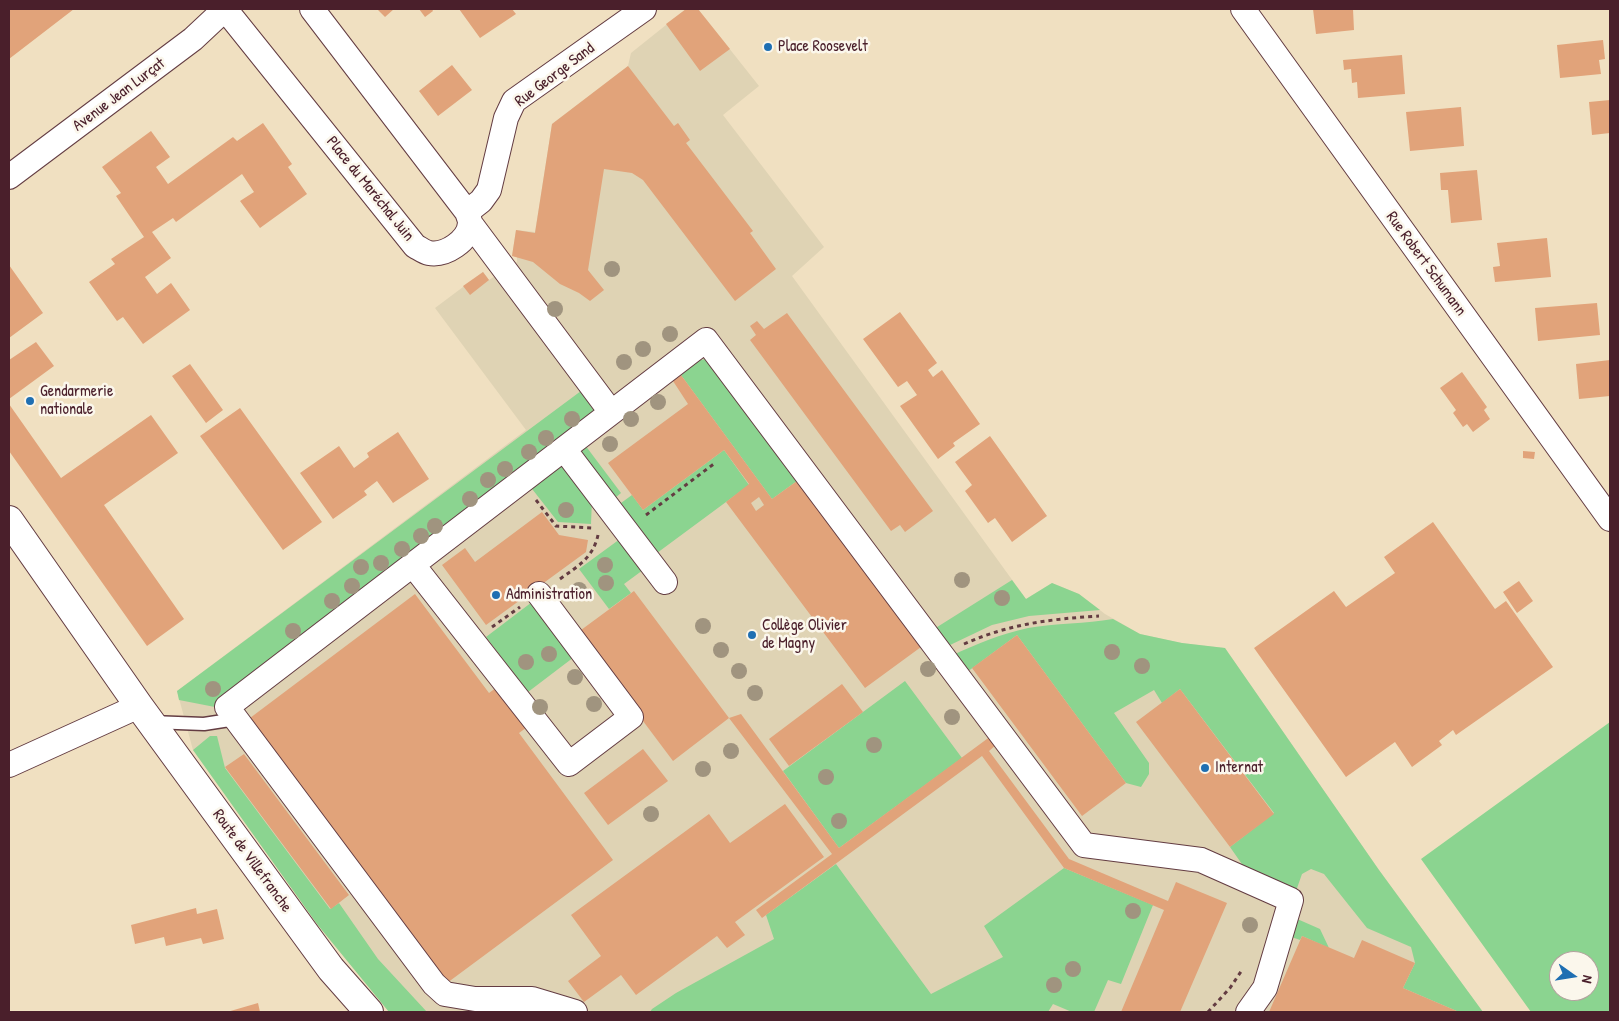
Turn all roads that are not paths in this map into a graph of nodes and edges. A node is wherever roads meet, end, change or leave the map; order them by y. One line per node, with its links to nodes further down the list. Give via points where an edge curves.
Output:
1 (225, 9): 5 (street, Avenue Jean Lurçat, via 193,39); 6 (street, Place du Maréchal Juin, via 415,246 428,253 441,253 455,246 466,235)
2 (312, 9): 6 (street)
3 (644, 9): 6 (street, Rue George Sand, via 514,101 506,118 489,190)
4 (1242, 9): 9 (street, Rue Robert Schumann)
5 (9, 177)
6 (468, 218): 7 (street)
7 (612, 412): 8 (street); 19 (street, via 706,340 1084,845 1201,860 1291,900 1265,988)
8 (564, 449): 11 (street); 12 (street)
9 (1610, 519)
10 (9, 520): 14 (main road, Route de Villefranche)
11 (413, 565): 13 (street, via 569,764 631,717); 15 (street, via 227,707)
12 (665, 582)
13 (539, 594)
14 (145, 714): 15 (lane, via 204,724); 16 (street); 17 (main road, Route de Villefranche, via 331,969)
15 (236, 719): 18 (street, via 434,984 445,994 475,999 532,998)
16 (9, 765)
17 (369, 1012)
18 (575, 1012)
19 (1248, 1012)

